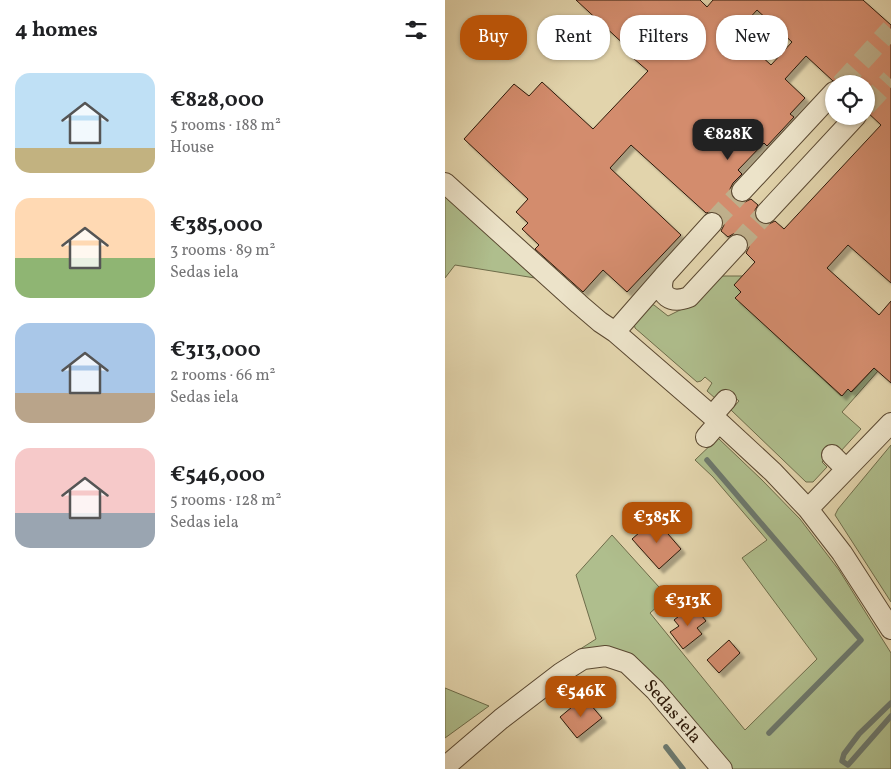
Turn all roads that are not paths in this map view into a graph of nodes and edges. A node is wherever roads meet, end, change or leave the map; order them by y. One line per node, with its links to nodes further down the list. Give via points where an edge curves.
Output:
1 (825, 103): 4 (street)
2 (848, 125): 5 (street)
3 (445, 183): 9 (street, via 579,304)
4 (742, 191)
5 (766, 213)
6 (713, 223): 8 (street)
7 (737, 245): 8 (street, via 689,297 680,301 663,292)
8 (664, 276): 9 (street)
9 (615, 332): 12 (street)
10 (726, 400): 12 (street)
11 (891, 423): 13 (street, via 839,462)
12 (713, 425): 13 (street, via 773,472)
13 (808, 509): 14 (street, via 842,553)
14 (891, 629)
15 (445, 767): 16 (street, Sedas iela, via 561,673 583,659 606,656 627,663 655,690)
16 (722, 769)

